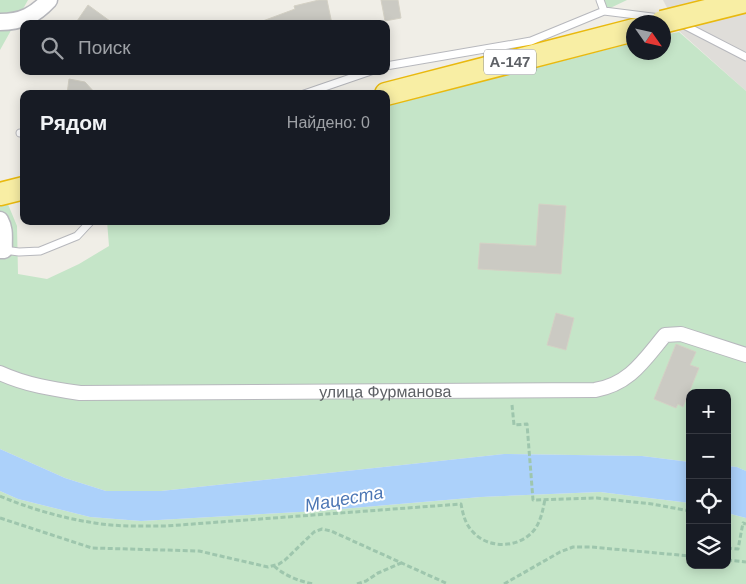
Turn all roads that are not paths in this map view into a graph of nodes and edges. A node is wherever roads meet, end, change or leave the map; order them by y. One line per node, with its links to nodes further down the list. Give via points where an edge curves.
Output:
1 (50, 0): 6 (street, via 30,16)
2 (600, 0): 4 (lane)
3 (746, 1): 5 (highway, bridge)
4 (604, 11): 8 (lane, via 676,20); 9 (lane, via 531,41)
5 (671, 20)
6 (0, 22)
7 (626, 32): 12 (highway, А-147)
8 (746, 57)
9 (390, 65)
10 (359, 75): 11 (lane)
11 (316, 90)
12 (390, 93)
13 (20, 189): 14 (highway)
14 (0, 194)
15 (0, 220): 17 (street, via 5,238)
16 (87, 225): 17 (lane, via 77,236 40,251)
17 (2, 250)
18 (746, 355): 19 (street, улица Фурманова, via 681,334 665,335 624,379 610,388 595,390 80,393 33,385)
19 (0, 374)

